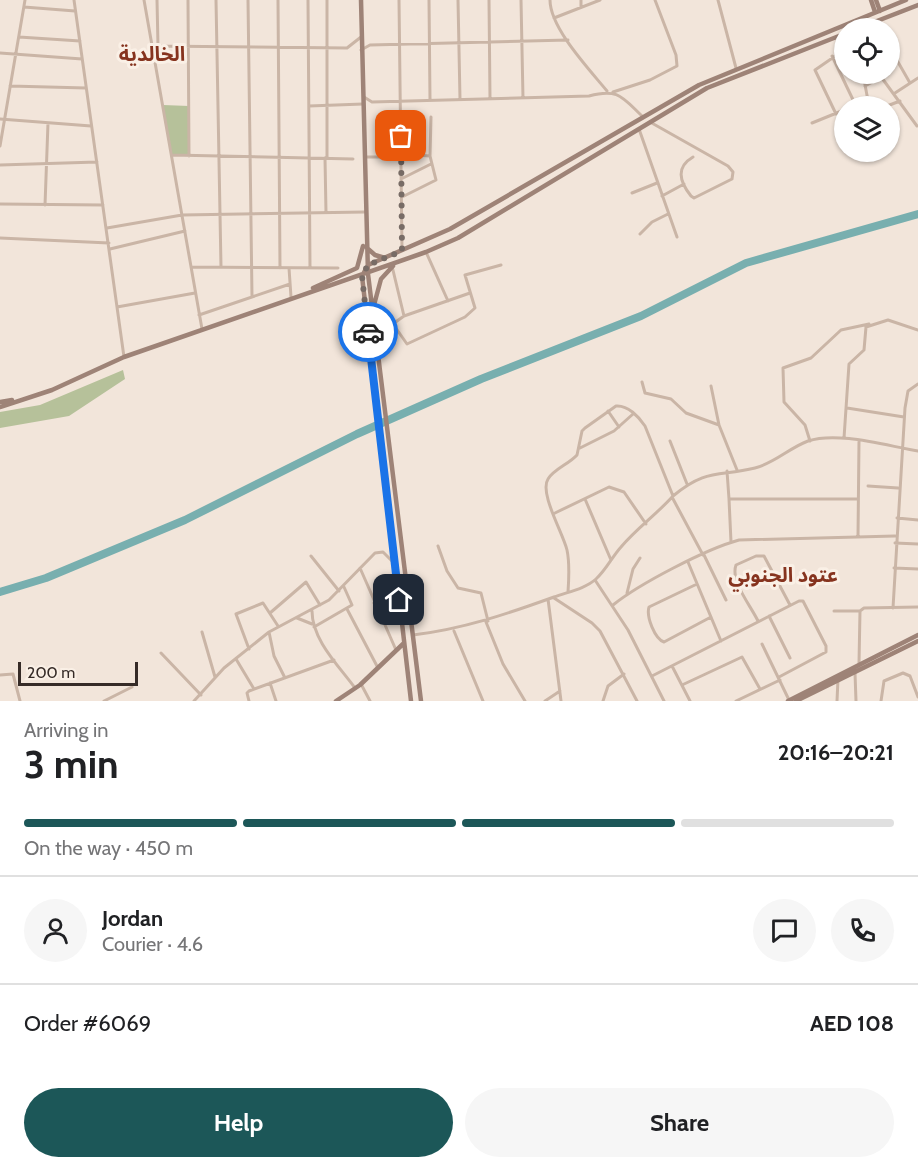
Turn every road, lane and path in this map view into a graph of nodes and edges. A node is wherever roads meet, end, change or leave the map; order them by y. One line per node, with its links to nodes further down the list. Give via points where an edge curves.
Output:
1 (25, 0): 26 (street)
2 (74, 0): 28 (street)
3 (144, 0): 42 (street)
4 (157, 0): 43 (street)
5 (188, 0): 44 (street)
6 (216, 0): 45 (street)
7 (248, 0): 46 (street)
8 (278, 0): 47 (street)
9 (308, 0): 48 (street)
10 (327, 0): 49 (street)
11 (361, 0): 33 (street)
12 (399, 0): 41 (street)
13 (429, 0): 39 (street)
14 (458, 0): 40 (street)
15 (489, 0): 38 (street)
16 (521, 0): 37 (street)
17 (550, 0): 30 (street)
18 (581, 0): 27 (street)
19 (600, 0): 27 (street)
20 (655, 0): 65 (street, via 677,66)
21 (718, 0): 56 (street)
22 (871, 0): 29 (street)
23 (876, 0): 29 (street)
24 (906, 0): 29 (street)
25 (918, 4): 31 (street)
26 (24, 7): 28 (street); 32 (street)
27 (581, 8): 30 (street)
28 (75, 11): 36 (street)
29 (877, 12): 56 (street)
30 (554, 18): 35 (street)
31 (885, 18)
32 (19, 37): 36 (street); 52 (street)
33 (361, 37): 49 (street, via 347,48); 50 (street)
34 (834, 39): 85 (street, via 707,88)
35 (568, 40): 37 (street); 64 (street)
36 (80, 41): 54 (street)
37 (521, 41): 38 (street); 72 (street)
38 (489, 42): 40 (street); 71 (street)
39 (430, 43): 40 (street); 41 (street); 73 (street)
40 (459, 43): 74 (street)
41 (400, 44): 50 (street, via 370,45); 75 (street)
42 (152, 46): 43 (street); 92 (street)
43 (158, 46): 44 (street)
44 (189, 46): 45 (street); 93 (street)
45 (217, 46): 46 (street); 94 (street)
46 (249, 46): 47 (street); 95 (street)
47 (278, 46): 48 (street); 98 (street)
48 (308, 46): 49 (street); 78 (street)
49 (327, 47): 79 (street)
50 (361, 50): 67 (street)
51 (0, 53): 52 (street)
52 (16, 55): 54 (street); 61 (street)
53 (832, 56): 68 (street); 80 (street, via 815,73)
54 (82, 59): 63 (street)
55 (900, 66): 58 (street)
56 (736, 68): 82 (street)
57 (918, 78): 58 (street)
58 (910, 83): 66 (street)
59 (869, 84): 62 (street)
60 (888, 84): 66 (street)
61 (10, 86): 63 (street); 84 (street)
62 (865, 86): 69 (street)
63 (86, 88): 88 (street)
64 (607, 91): 65 (street); 72 (street, via 589,96)
65 (613, 92): 82 (street)
66 (895, 93): 70 (street)
67 (363, 96): 75 (street, via 372,102); 77 (street)
68 (851, 96)
69 (867, 96)
70 (897, 96)
71 (490, 98): 72 (street); 74 (street)
72 (524, 98)
73 (430, 99): 74 (street); 75 (street)
74 (460, 99)
75 (400, 100): 96 (street)
76 (900, 101): 89 (street)
77 (363, 104): 79 (street); 99 (street)
78 (309, 106): 79 (street); 101 (street)
79 (327, 106): 102 (street)
80 (834, 110)
81 (834, 115): 87 (street)
82 (642, 116): 134 (street, via 450,229)
83 (431, 117): 97 (street)
84 (2, 119): 86 (street); 91 (street)
85 (648, 121): 90 (street); 110 (street, via 729,166 733,172 732,179 694,198)
86 (48, 123): 88 (street); 105 (street)
87 (812, 123)
88 (92, 126): 104 (street)
89 (917, 126)
90 (638, 127): 109 (street); 135 (street, via 458,238)
91 (0, 146)
92 (172, 155): 93 (street); 124 (street)
93 (189, 156): 94 (street)
94 (219, 156): 95 (street); 119 (street)
95 (250, 156): 98 (street); 120 (street)
96 (401, 156): 97 (street); 99 (street); 108 (street)
97 (430, 156): 106 (street)
98 (279, 157): 101 (street); 117 (street)
99 (364, 157): 118 (street)
100 (693, 157): 110 (street, via 680,169)
101 (310, 158): 102 (street); 121 (street)
102 (326, 158): 103 (street); 122 (street)
103 (353, 159)
104 (97, 162): 105 (street); 116 (street)
105 (46, 164): 107 (street); 115 (street)
106 (431, 164): 108 (street); 112 (street, via 436,180)
107 (0, 165)
108 (401, 179): 112 (street)
109 (657, 183): 111 (street); 113 (street)
110 (684, 184): 113 (street)
111 (632, 193)
112 (402, 196): 134 (street)
113 (662, 196): 123 (street)
114 (0, 204): 115 (street)
115 (45, 205): 116 (street)
116 (103, 205): 126 (street)
117 (280, 212): 120 (street); 121 (street); 144 (street)
118 (365, 212): 122 (street); 125 (street)
119 (220, 213): 120 (street); 124 (street); 141 (street)
120 (251, 213): 142 (street)
121 (310, 213): 122 (street); 145 (street)
122 (326, 213)
123 (668, 214): 128 (street); 129 (street)
124 (182, 215): 126 (street); 127 (street)
125 (365, 223): 132 (street); 153 (street, via 362,258 357,268)
126 (107, 228): 131 (street)
127 (185, 231): 133 (street); 140 (street)
128 (640, 234)
129 (677, 237)
130 (0, 238): 131 (street)
131 (109, 243): 133 (street)
132 (366, 247): 136 (street); 137 (street)
133 (110, 249): 156 (street)
134 (402, 251): 136 (street)
135 (426, 252): 138 (street); 155 (street)
136 (385, 258): 137 (street)
137 (368, 265): 147 (street); 148 (street)
138 (394, 265): 147 (street); 157 (street, via 376,290); 159 (street)
139 (501, 265): 151 (street, via 466,273)
140 (191, 267): 141 (street); 150 (street)
141 (221, 267): 142 (street)
142 (252, 267): 144 (street); 152 (street)
143 (289, 267): 144 (street); 145 (street); 149 (street)
144 (280, 268)
145 (310, 268): 146 (street)
146 (338, 268)
147 (368, 274): 148 (street); 157 (street)
148 (362, 276): 154 (street); 209 (street)
149 (290, 284): 152 (street); 153 (street)
150 (196, 293): 156 (street); 158 (street)
151 (470, 293): 155 (street); 160 (street, via 475,308 465,317 409,343 405,343)
152 (252, 297): 158 (street)
153 (291, 297): 154 (street)
154 (285, 300): 162 (street)
155 (448, 301): 159 (street)
156 (117, 307): 165 (street)
157 (373, 314): 164 (street)
158 (200, 315): 162 (street)
159 (404, 316): 160 (street)
160 (393, 324): 164 (street)
161 (869, 324): 163 (street, via 888,320); 172 (street, via 864,351 849,364); 180 (street, via 841,330 811,358 783,368 783,402 805,424)
162 (202, 329): 165 (street)
163 (918, 330)
164 (376, 336): 245 (street)
165 (124, 357): 169 (street)
166 (642, 382): 176 (street, via 645,393 671,399 686,414)
167 (918, 384): 175 (street, via 908,391)
168 (711, 386): 176 (street)
169 (25, 399): 170 (street); 171 (street)
170 (0, 402)
171 (0, 407)
172 (847, 408): 175 (street); 178 (street)
173 (608, 411): 174 (street, via 619,405); 177 (street); 182 (street, via 582,431)
174 (633, 413): 177 (street); 190 (street, via 651,437)
175 (904, 417): 183 (street)
176 (719, 425): 185 (street)
177 (619, 427): 182 (street)
178 (844, 438): 180 (street); 181 (street)
179 (670, 441): 187 (street)
180 (810, 441): 185 (street, via 766,465)
181 (859, 441): 183 (street); 193 (street)
182 (580, 448): 194 (street, via 546,483)
183 (901, 448): 184 (street); 189 (street)
184 (918, 451)
185 (737, 470): 186 (street)
186 (727, 471): 187 (street); 192 (street)
187 (687, 484): 190 (street)
188 (868, 486): 189 (street)
189 (898, 488): 195 (street)
190 (673, 496): 197 (street); 204 (street)
191 (585, 499): 194 (street); 197 (street, via 609,487 618,489); 207 (street)
192 (729, 499): 193 (street); 200 (street)
193 (858, 499): 198 (street)
194 (554, 514): 217 (street, via 569,560)
195 (897, 518): 196 (street); 199 (street)
196 (918, 520)
197 (646, 524): 207 (street, via 621,546)
198 (858, 537): 199 (street); 200 (street)
199 (895, 537): 201 (street)
200 (731, 542): 204 (street)
201 (895, 543): 202 (street); 211 (street)
202 (918, 544)
203 (438, 546): 237 (street, via 447,572 458,588 481,592)
204 (703, 555): 208 (street); 222 (street)
205 (311, 556): 216 (street)
206 (639, 558): 218 (street)
207 (611, 561): 213 (street)
208 (688, 562): 214 (street); 218 (street)
209 (395, 564): 210 (street, via 378,551); 221 (street)
210 (360, 568): 215 (street); 223 (street)
211 (894, 568): 212 (street); 228 (street)
212 (918, 569)
213 (596, 580): 217 (street); 225 (street)
214 (697, 584): 235 (street); 235 (street, via 649,607 647,614 658,638 664,642)
215 (344, 586): 216 (street); 229 (street, via 352,605)
216 (339, 591): 224 (street)
217 (568, 592): 219 (street)
218 (627, 593): 225 (street)
219 (553, 597): 220 (street); 260 (street, via 600,631)
220 (548, 599): 237 (street); 274 (street)
221 (399, 600): 223 (street); 248 (street)
222 (726, 600)
223 (374, 603): 251 (street)
224 (320, 605): 230 (street); 233 (street, via 306,582)
225 (613, 605): 262 (street)
226 (790, 605): 234 (street); 238 (street, via 764,556 736,565 737,581); 266 (street, via 803,601 826,652)
227 (918, 607): 228 (street)
228 (893, 608): 232 (street)
229 (347, 609): 240 (street); 258 (street)
230 (312, 611): 236 (street); 240 (street)
231 (834, 611): 232 (street)
232 (860, 611): 256 (street)
233 (270, 613): 239 (street); 250 (street, via 261,603 234,615)
234 (769, 616): 238 (street); 253 (street)
235 (711, 617): 247 (street)
236 (297, 618): 239 (street); 240 (street)
237 (487, 621): 241 (street); 288 (street, via 503,664)
238 (759, 621): 247 (street)
239 (278, 626): 243 (street)
240 (313, 626): 255 (street)
241 (453, 630): 245 (street); 287 (street)
242 (202, 632): 263 (street)
243 (269, 632): 250 (street); 264 (street, via 274,656)
244 (918, 634): 256 (street)
245 (413, 635): 286 (street)
246 (918, 640): 259 (street)
247 (721, 641): 257 (street)
248 (404, 643): 251 (street); 285 (street)
249 (762, 644): 266 (street)
250 (249, 649): 254 (street)
251 (396, 650): 258 (street)
252 (160, 653): 275 (street)
253 (790, 658)
254 (236, 659): 263 (street); 272 (street)
255 (334, 660): 264 (street); 271 (street)
256 (860, 663): 277 (street)
257 (672, 666): 262 (street); 269 (street)
258 (378, 668): 268 (street)
259 (855, 670): 265 (street); 298 (street)
260 (624, 674): 291 (street, via 608,686); 292 (street)
261 (0, 675): 278 (street, via 13,674)
262 (652, 676): 293 (street)
263 (216, 677): 275 (street)
264 (285, 678): 267 (street)
265 (838, 678): 296 (street); 297 (street)
266 (779, 679): 273 (street); 277 (street)
267 (270, 683): 272 (street); 282 (street)
268 (361, 684): 271 (street); 284 (street)
269 (682, 685): 273 (street, via 742,657); 294 (street)
270 (132, 687): 279 (street)
271 (356, 688): 283 (street)
272 (254, 689): 281 (street, via 247,693)
273 (760, 690): 295 (street)
274 (560, 692): 289 (street); 290 (street)
275 (201, 695): 280 (street)
276 (918, 697): 299 (street, via 910,676 903,673 884,681)
277 (788, 700)
278 (20, 701)
279 (104, 701)
280 (194, 701)
281 (249, 701)
282 (276, 701)
283 (336, 701)
284 (370, 701)
285 (411, 701)
286 (422, 701)
287 (483, 701)
288 (525, 701)
289 (544, 701)
290 (561, 701)
291 (603, 701)
292 (637, 701)
293 (664, 701)
294 (690, 701)
295 (736, 701)
296 (796, 701)
297 (837, 701)
298 (856, 701)
299 (881, 701)

